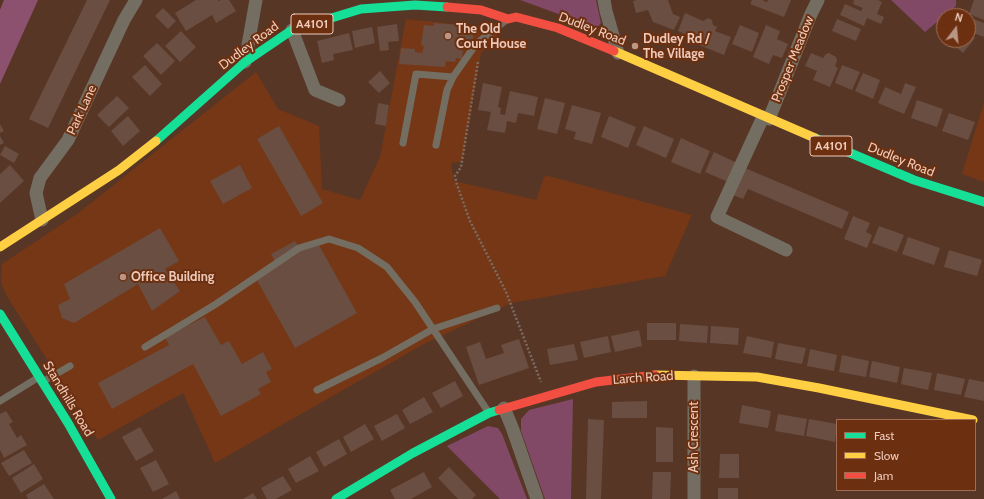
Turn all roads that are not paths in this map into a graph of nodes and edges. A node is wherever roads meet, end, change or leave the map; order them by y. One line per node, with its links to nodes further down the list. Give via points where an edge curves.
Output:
1 (136, 0): 18 (street, Park Lane, via 124,20 68,140 40,178 36,193)
2 (256, 0): 11 (street)
3 (493, 0): 7 (street)
4 (604, 0): 10 (street)
5 (818, 0): 14 (street, Prosper Meadow)
6 (412, 2): 7 (main road, Dudley Road / A4101); 9 (main road, Dudley Road / A4101, via 361,9)
7 (481, 10): 8 (main road, Dudley Road / A4101)
8 (508, 19): 10 (main road, Dudley Road / A4101, via 516,17 558,28); 12 (lane, via 476,44)
9 (292, 30): 11 (main road, Dudley Road / A4101); 13 (street, via 315,90)
10 (618, 53): 14 (main road, Dudley Road / A4101)
11 (245, 62): 18 (main road, Dudley Road / A4101, via 168,131 119,170)
12 (453, 77): 15 (lane, via 416,74); 16 (lane, via 447,90)
13 (339, 100)
14 (766, 118): 17 (main road, Dudley Road / A4101, via 914,180); 20 (street, Prosper Meadow, via 717,216)
15 (403, 143)
16 (436, 145)
17 (984, 202)
18 (42, 220): 19 (main road, Dudley Road / A4101)
19 (0, 247)
20 (786, 250)
21 (498, 308): 23 (lane)
22 (0, 314): 27 (main road, Standhills Road)
23 (433, 329): 24 (lane, via 387,267 358,248 329,239 298,248 216,304); 28 (lane); 31 (lane)
24 (145, 347)
25 (70, 366): 27 (lane)
26 (694, 376): 30 (main road, Larch Road, via 658,375 596,382); 32 (main road, Larch Road, via 757,377); 36 (street, Ash Crescent)
27 (41, 379): 29 (lane); 34 (main road, Standhills Road)
28 (317, 390)
29 (0, 400)
30 (504, 408): 31 (main road, Larch Road); 35 (street)
31 (489, 413): 33 (main road, Larch Road, via 413,453)
32 (969, 419)
33 (339, 498)
34 (111, 499)
35 (537, 499)
36 (694, 499)

